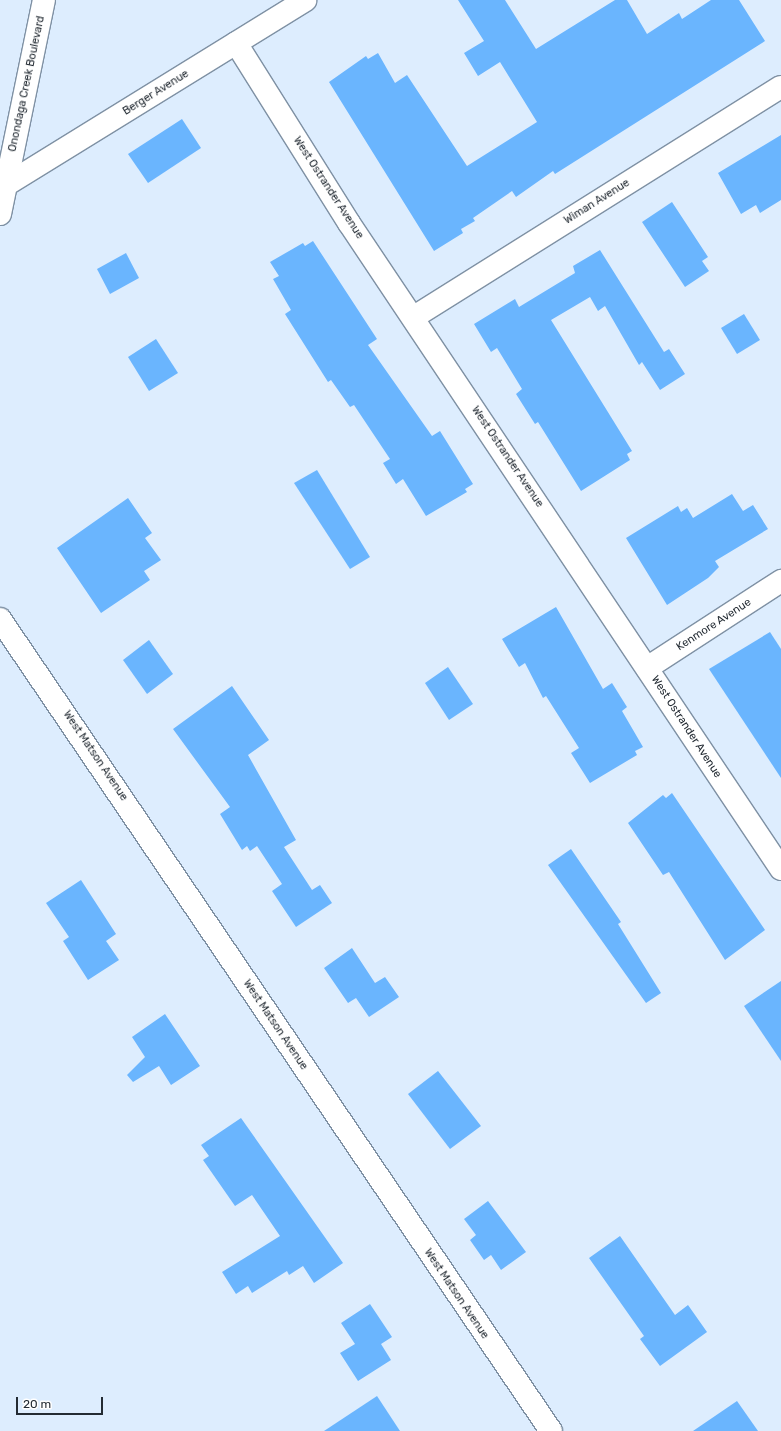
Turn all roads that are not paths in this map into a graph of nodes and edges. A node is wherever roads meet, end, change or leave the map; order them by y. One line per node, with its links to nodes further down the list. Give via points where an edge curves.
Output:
1 (44, 0): 5 (street, Onondaga Creek Boulevard)
2 (306, 0): 3 (street, Berger Avenue)
3 (236, 43): 5 (street, Berger Avenue); 7 (street, West Ostrander Avenue)
4 (781, 87): 7 (street, Wiman Avenue)
5 (6, 185): 6 (street, Onondaga Creek Boulevard)
6 (0, 214)
7 (414, 317): 10 (street, West Ostrander Avenue)
8 (781, 581): 10 (street, Kenmore Avenue)
9 (0, 619): 12 (street, West Matson Avenue)
10 (647, 668): 11 (street, West Ostrander Avenue)
11 (781, 870)
12 (551, 1431)

